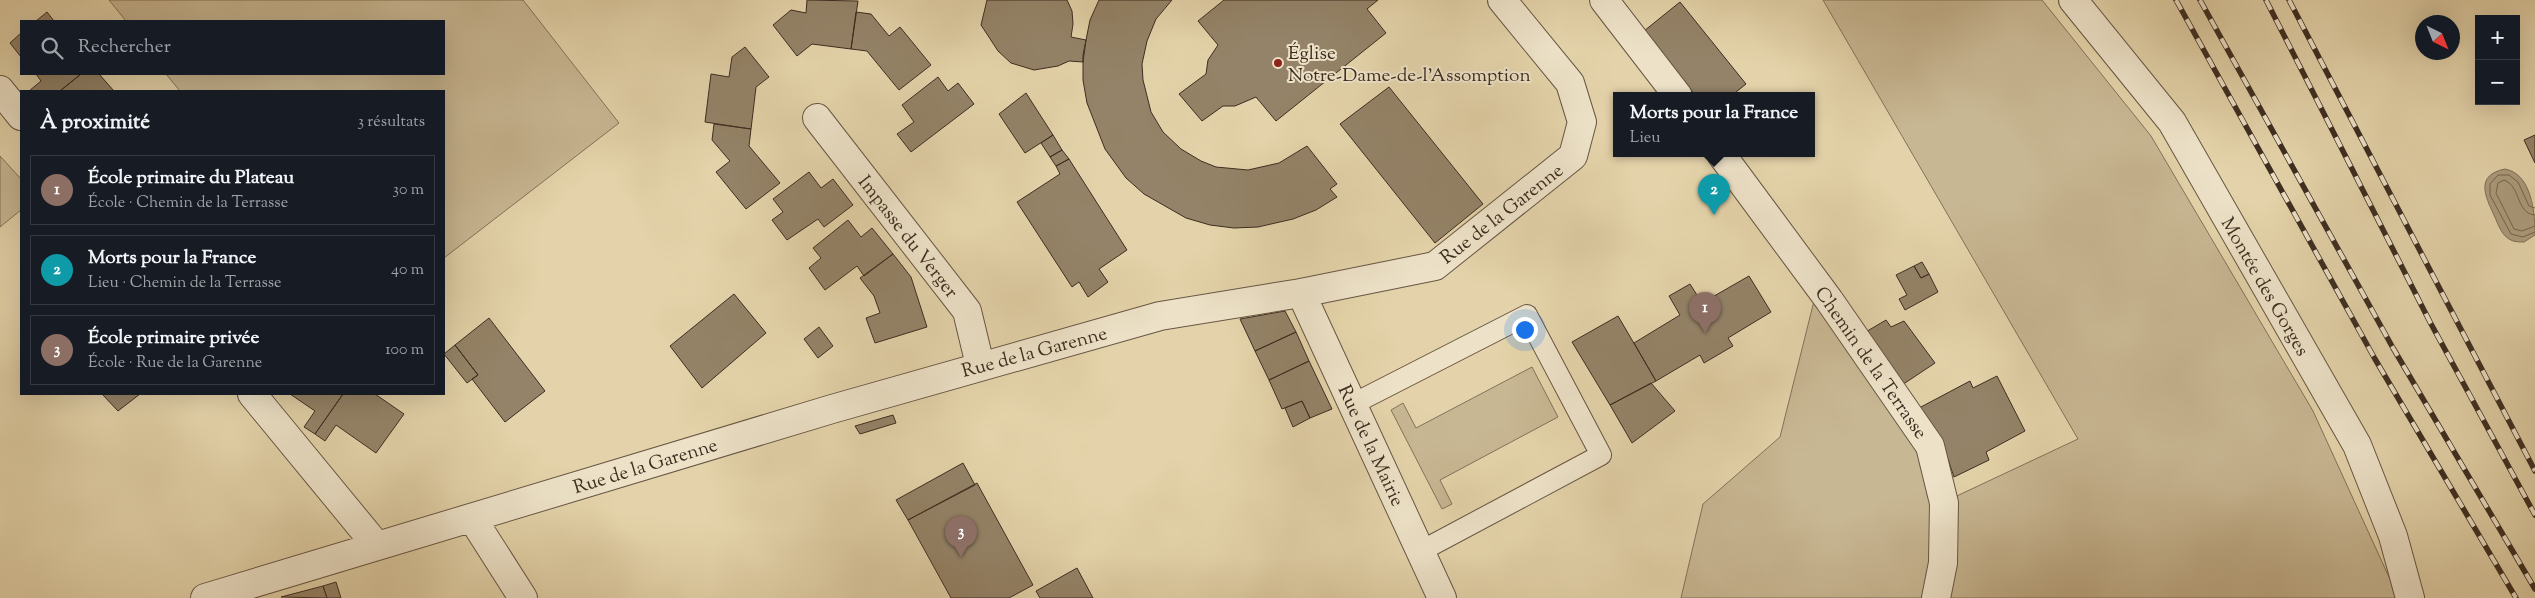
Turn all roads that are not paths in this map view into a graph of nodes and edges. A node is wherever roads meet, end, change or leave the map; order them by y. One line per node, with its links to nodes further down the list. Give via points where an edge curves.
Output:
1 (1502, 0): 9 (street, Rue de la Garenne, via 1570,83 1582,122 1573,156 1434,266)
2 (1604, 0): 5 (street)
3 (2073, 0): 20 (street, Montée des Gorges, via 2172,122 2358,444 2393,536)
4 (0, 90): 6 (street)
5 (1675, 92)
6 (20, 115)
7 (817, 118): 10 (street, Impasse du Verger, via 967,311)
8 (1723, 157): 19 (street, Chemin de la Terrasse, via 1829,300 1930,446 1944,502 1942,563)
9 (1301, 293): 10 (street, Rue de la Garenne, via 1160,316); 12 (street, Rue de la Mairie)
10 (980, 365): 13 (street, Rue de la Garenne)
11 (253, 395): 14 (street)
12 (1353, 404): 15 (street, Rue de la Mairie); 15 (lane, via 1528,315 1601,455)
13 (472, 518): 14 (street, Rue de la Garenne); 17 (street)
14 (378, 546): 16 (street, Rue de la Garenne)
15 (1421, 551): 18 (street, Rue de la Mairie)
16 (206, 598)
17 (523, 598)
18 (1442, 598)
19 (1936, 598)
20 (2410, 598)

